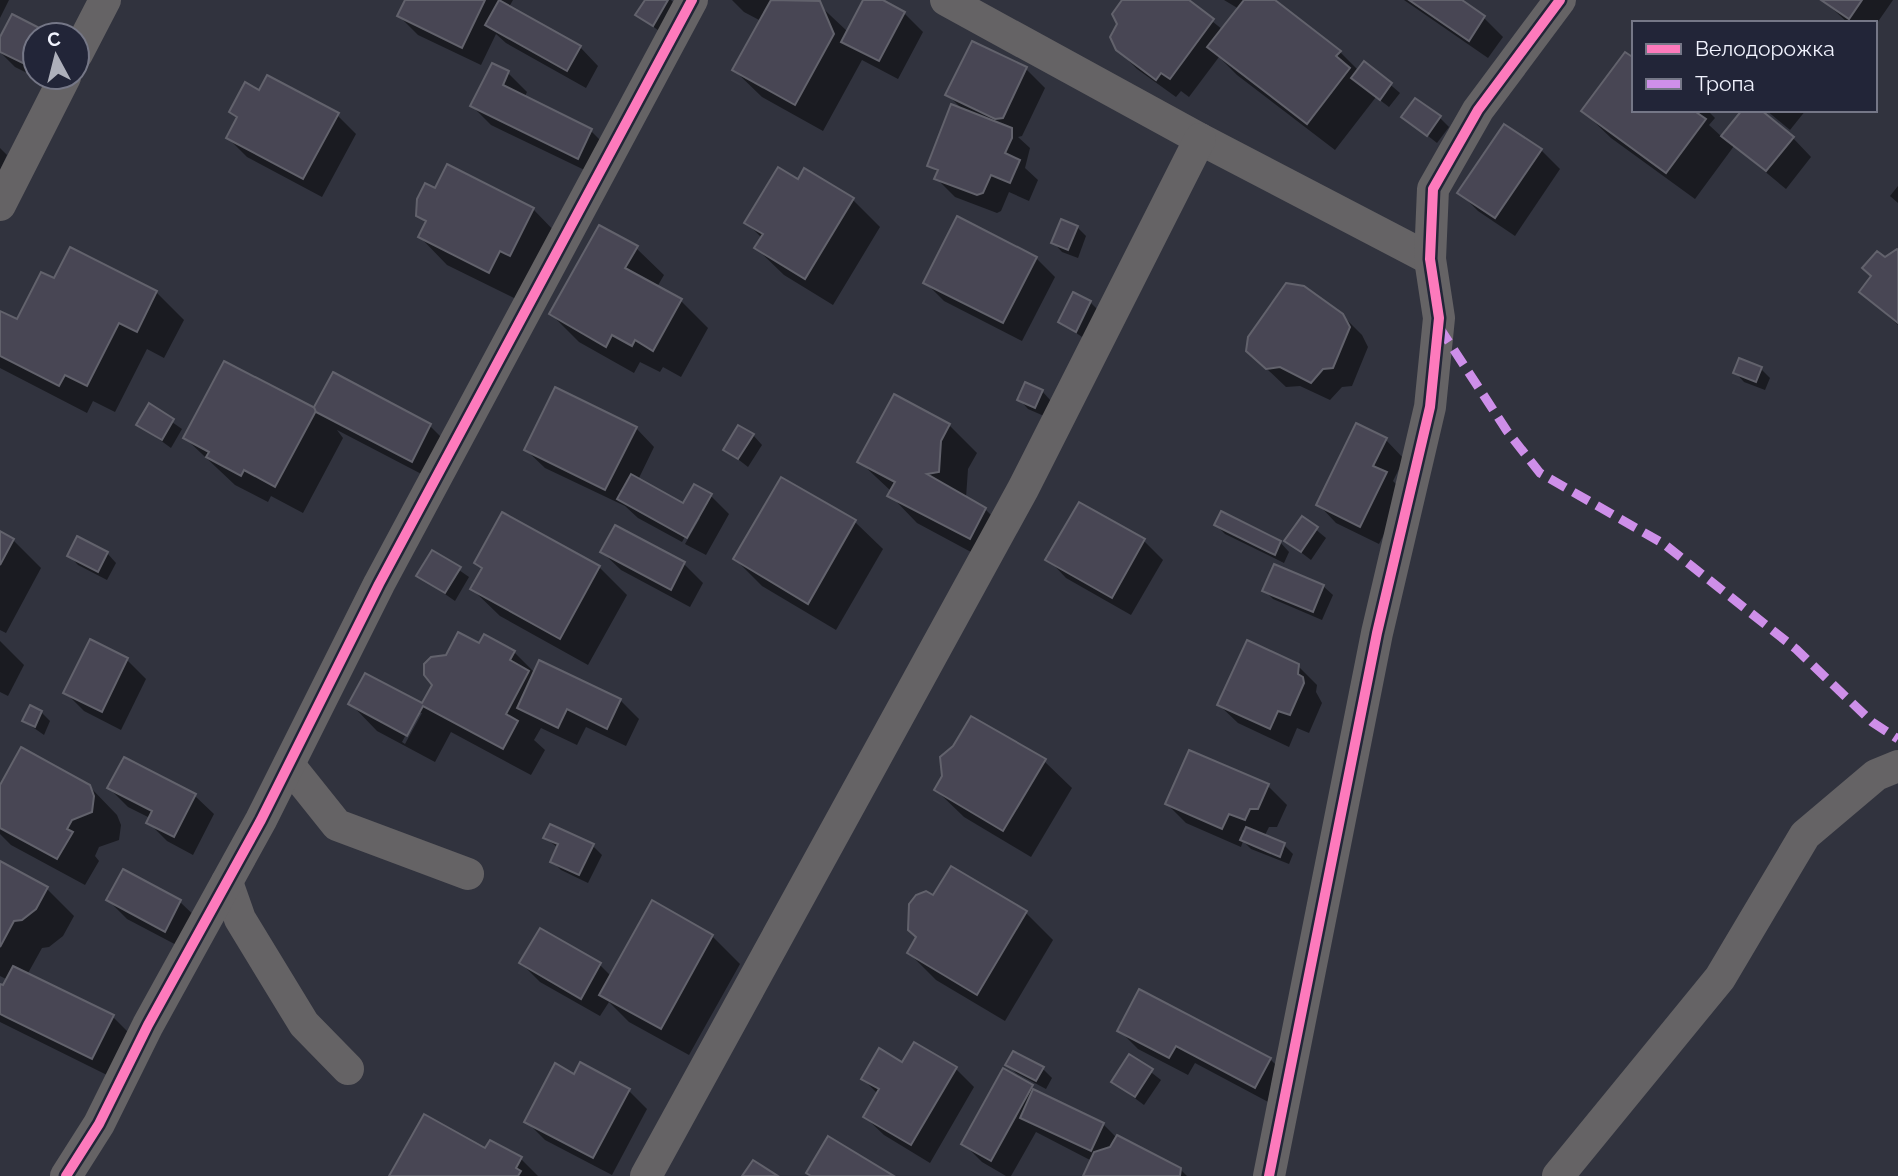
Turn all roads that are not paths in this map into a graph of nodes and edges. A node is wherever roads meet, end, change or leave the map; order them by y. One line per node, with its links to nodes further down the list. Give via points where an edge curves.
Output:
1 (105, 0): 5 (street)
2 (692, 0): 10 (street, via 379,584)
3 (946, 0): 7 (street)
4 (1560, 0): 9 (street, via 1478,110 1433,189)
5 (91, 27)
6 (58, 91): 8 (street)
7 (1200, 139): 9 (street); 16 (street, via 1023,489)
8 (0, 205)
9 (1430, 259): 17 (street, via 1439,318 1430,407 1377,634)
10 (289, 765): 12 (street, via 337,825); 13 (street)
11 (1898, 766): 18 (street, via 1876,775 1805,835 1720,978)
12 (468, 874)
13 (227, 882): 14 (street, via 240,919 304,1024); 15 (street, via 99,1124)
14 (348, 1069)
15 (66, 1176)
16 (646, 1176)
17 (1269, 1176)
18 (1558, 1176)

